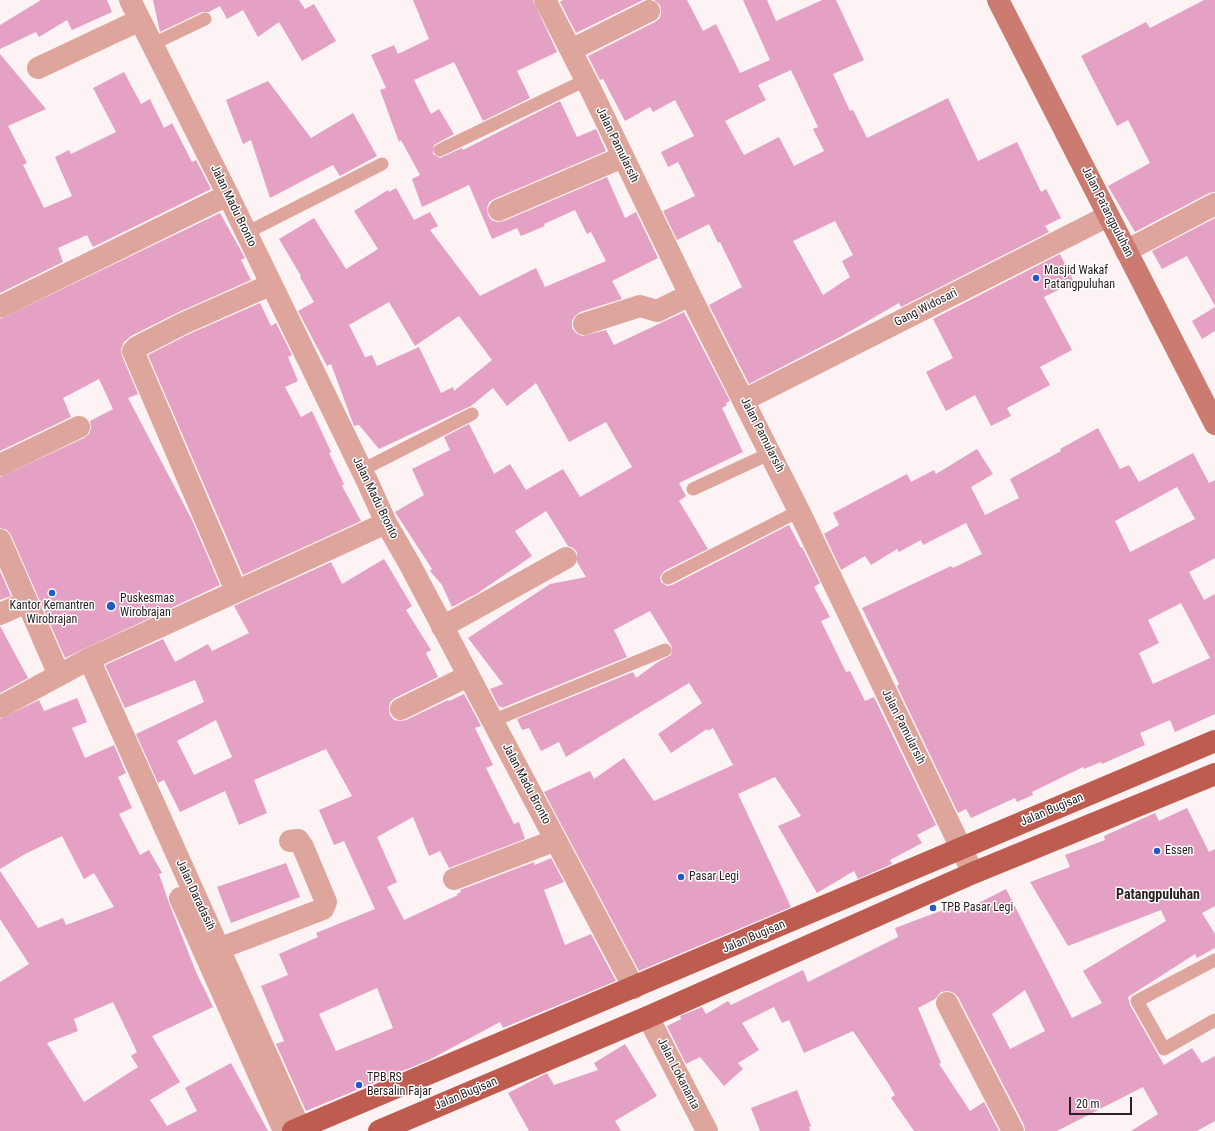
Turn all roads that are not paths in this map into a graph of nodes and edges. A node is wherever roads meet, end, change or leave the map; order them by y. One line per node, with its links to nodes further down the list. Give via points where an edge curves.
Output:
1 (130, 0): 6 (street, Jalan Madu Bronto)
2 (545, 0): 8 (street, Jalan Pamularsih)
3 (998, 0): 17 (street, Jalan Patangpuluhan)
4 (649, 11): 8 (street)
5 (204, 19): 7 (lane)
6 (140, 20): 7 (street, Jalan Madu Bronto); 9 (street)
7 (153, 44): 14 (street, Jalan Madu Bronto)
8 (571, 50): 10 (street, Jalan Pamularsih)
9 (38, 68)
10 (586, 80): 11 (lane); 12 (street, Jalan Pamularsih)
11 (440, 150)
12 (623, 157): 16 (street); 21 (street, Jalan Pamularsih)
13 (382, 164): 18 (lane)
14 (228, 195): 18 (street, Jalan Madu Bronto); 22 (street)
15 (1215, 204): 19 (street)
16 (499, 210)
17 (1108, 216): 19 (street, Jalan Patangpuluhan); 24 (street, Gang Widosari)
18 (246, 233): 20 (street, Jalan Madu Bronto)
19 (1126, 251): 26 (street, Jalan Patangpuluhan)
20 (270, 285): 30 (street, Jalan Madu Bronto); 37 (street, via 184,323 137,346 134,351)
21 (690, 295): 23 (street, via 657,310 640,306); 24 (street, Jalan Pamularsih)
22 (0, 307)
23 (584, 324)
24 (744, 400): 28 (street, Jalan Pamularsih)
25 (472, 414): 30 (lane)
26 (1215, 424)
27 (79, 427): 29 (street)
28 (771, 453): 31 (lane); 32 (street, Jalan Pamularsih)
29 (0, 465)
30 (362, 470): 33 (street, Jalan Madu Bronto)
31 (693, 489)
32 (799, 511): 36 (lane); 51 (street, Jalan Pamularsih)
33 (386, 523): 37 (street); 40 (street, Jalan Madu Bronto)
34 (0, 540): 38 (street, Jalan Daradasih)
35 (566, 558): 40 (street)
36 (668, 578)
37 (236, 591): 42 (street)
38 (27, 602): 39 (street); 42 (street, Jalan Daradasih)
39 (0, 614)
40 (442, 627): 43 (street, Jalan Madu Bronto)
41 (665, 650): 46 (lane)
42 (75, 666): 44 (street); 54 (street, Jalan Daradasih); 60 (street, Jalan Daradasih)
43 (468, 676): 45 (street); 46 (street, Jalan Madu Bronto)
44 (0, 707)
45 (401, 709)
46 (492, 721): 50 (street, Jalan Madu Bronto)
47 (1215, 741): 51 (main road, Jalan Bugisan)
48 (1215, 774): 52 (main road, Jalan Bugisan)
49 (290, 840): 54 (street, via 298,840 303,847 326,902 323,909)
50 (556, 840): 53 (street); 56 (street, Jalan Madu Bronto)
51 (962, 848): 52 (street, Jalan Pamularsih); 56 (main road, Jalan Bugisan)
52 (973, 873): 58 (main road, Jalan Bugisan)
53 (454, 879)
54 (221, 948): 60 (street, Jalan Daradasih)
55 (1215, 960): 59 (lane, via 1137,1001 1164,1049)
56 (634, 988): 58 (main road); 60 (main road, Jalan Bugisan)
57 (947, 1003): 63 (street)
58 (648, 1018): 61 (main road, Jalan Bugisan); 62 (street, Jalan Lokananta)
59 (1215, 1020)
60 (304, 1129)
61 (379, 1131)
62 (707, 1131)
63 (1013, 1131)

